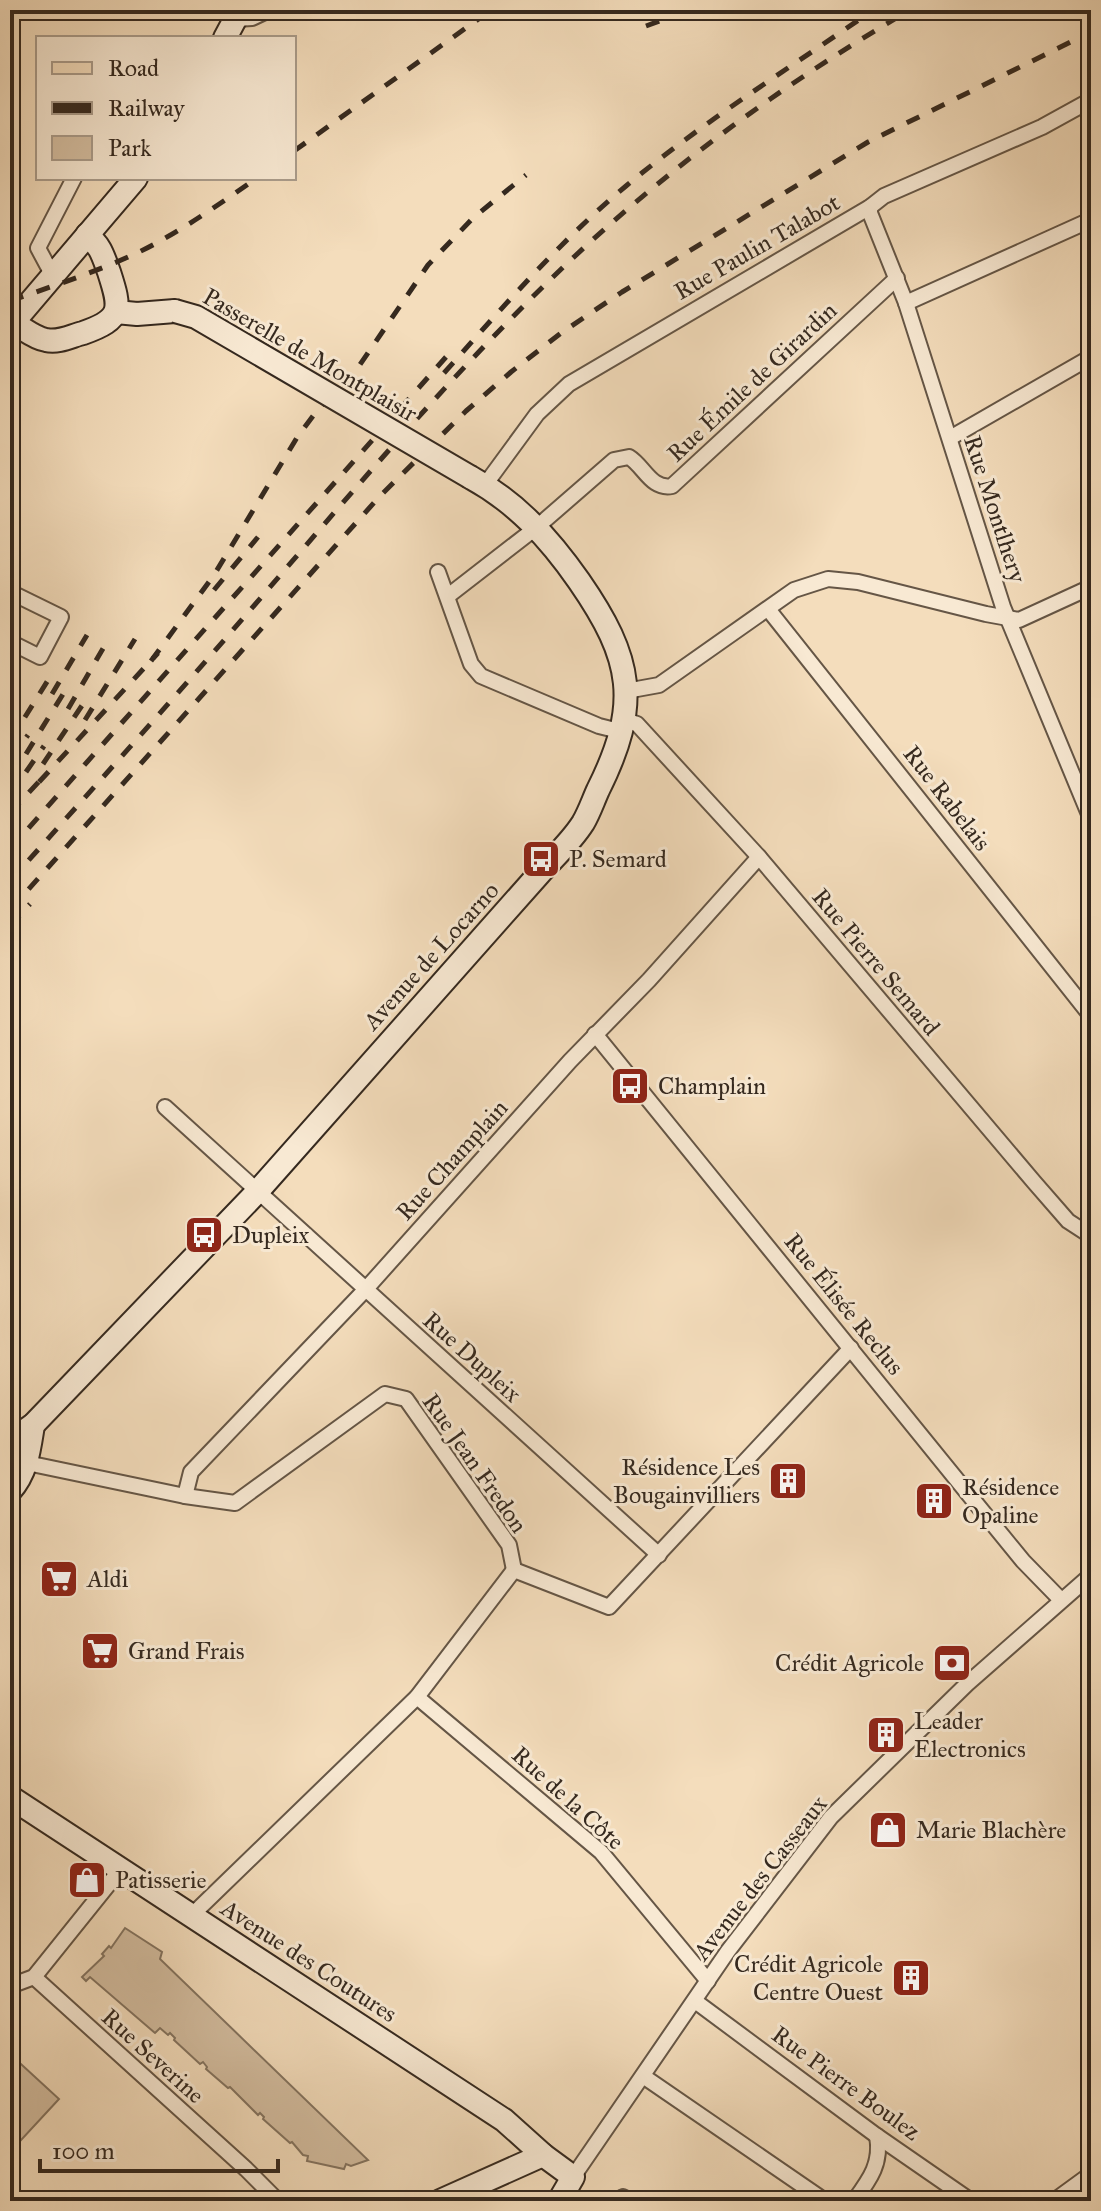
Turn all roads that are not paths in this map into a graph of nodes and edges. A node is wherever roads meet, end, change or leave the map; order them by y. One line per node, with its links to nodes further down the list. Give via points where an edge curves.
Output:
1 (269, 10): 2 (street)
2 (234, 22)
3 (1091, 100): 6 (street, Rue Paulin Talabot)
4 (73, 180): 9 (street, via 38,248)
5 (134, 180): 8 (street)
6 (870, 207): 10 (street, Rue Montlhery); 16 (street, Rue Paulin Talabot, via 569,384)
7 (1091, 230): 11 (street, via 1086,222)
8 (87, 235): 9 (street); 12 (street, via 100,245 117,296)
9 (53, 276): 13 (street)
10 (897, 278): 11 (street, Rue Montlhery); 17 (street, Rue Émile de Girardin, via 672,486 654,483 635,460 621,457)
11 (906, 303): 15 (street, Rue Montlhery)
12 (116, 312): 13 (street, via 104,326 59,340 36,337); 16 (street, Passerelle de Montplaisir, bridge, via 175,311 196,317)
13 (11, 324)
14 (1091, 357): 15 (street)
15 (950, 438): 23 (street, Rue Montlhery)
16 (478, 481): 17 (street, Avenue de Locarno)
17 (537, 527): 21 (street, Rue Émile de Girardin); 25 (street, Avenue de Locarno, via 609,628)
18 (438, 572): 21 (street)
19 (1091, 587): 23 (street, via 1032,616)
20 (10, 592): 24 (street, via 61,617 40,657)
21 (448, 596): 26 (street, via 471,664 481,676 599,726)
22 (768, 609): 23 (street, via 794,590 828,579); 25 (street, via 659,685); 31 (street, Rue Rabelais)
23 (1008, 620): 28 (street, Rue Montlhery)
24 (10, 642)
25 (626, 691): 26 (street, Avenue de Locarno)
26 (624, 726): 30 (street, Rue Pierre Semard, via 637,724); 34 (street, Avenue de Locarno, via 582,824)
27 (1091, 778): 28 (street)
28 (1077, 785): 29 (street, Rue Montlhery)
29 (1091, 819)
30 (759, 857): 32 (street, Rue Champlain); 35 (street, Rue Pierre Semard, via 1068,1221)
31 (1091, 1016)
32 (595, 1034): 36 (street, Rue Champlain); 37 (street, Rue Élisée Reclus)
33 (165, 1107): 34 (street, Rue Dupleix)
34 (257, 1192): 36 (street, Rue Dupleix); 38 (street, Avenue de Locarno)
35 (1091, 1236)
36 (365, 1290): 42 (street, Rue Champlain, via 191,1472); 43 (street, Rue Dupleix)
37 (851, 1348): 43 (street); 46 (street, Rue Élisée Reclus)
38 (33, 1425): 39 (street, Avenue de Locarno); 40 (street)
39 (10, 1441)
40 (18, 1459): 41 (street, via 20,1480); 42 (street)
41 (10, 1491)
42 (185, 1496): 44 (street, Rue Jean Fredon, via 235,1503 385,1394 406,1399 509,1545)
43 (659, 1555): 44 (street, via 609,1607)
44 (514, 1570): 47 (street, Rue Jean Fredon)
45 (1091, 1575): 46 (street, Avenue des Casseaux)
46 (1061, 1600): 52 (street, Avenue des Casseaux, via 831,1817)
47 (417, 1697): 50 (street, Rue Jean Fredon); 52 (street, Rue de la Côte, via 601,1852)
48 (10, 1797): 49 (street, Avenue des Coutures)
49 (120, 1870): 50 (street, Avenue des Coutures); 51 (street)
50 (191, 1916): 57 (street, Avenue des Coutures, via 504,2120)
51 (34, 1977): 53 (street); 61 (street, Rue Severine)
52 (708, 1981): 54 (street, Avenue des Casseaux)
53 (10, 1986)
54 (695, 2001): 55 (street, Avenue des Casseaux); 56 (street, Rue Pierre Boulez)
55 (643, 2076): 59 (street, Avenue des Casseaux); 64 (street)
56 (877, 2136): 65 (street, via 875,2170); 66 (street, Rue Pierre Boulez)
57 (543, 2155): 59 (street, Avenue des Coutures); 62 (street)
58 (1091, 2174): 67 (street)
59 (573, 2177): 63 (street)
60 (1091, 2196): 68 (main road)
61 (278, 2201)
62 (440, 2201)
63 (559, 2201)
64 (825, 2201)
65 (854, 2201)
66 (971, 2201)
67 (1054, 2201)
68 (1087, 2201)

